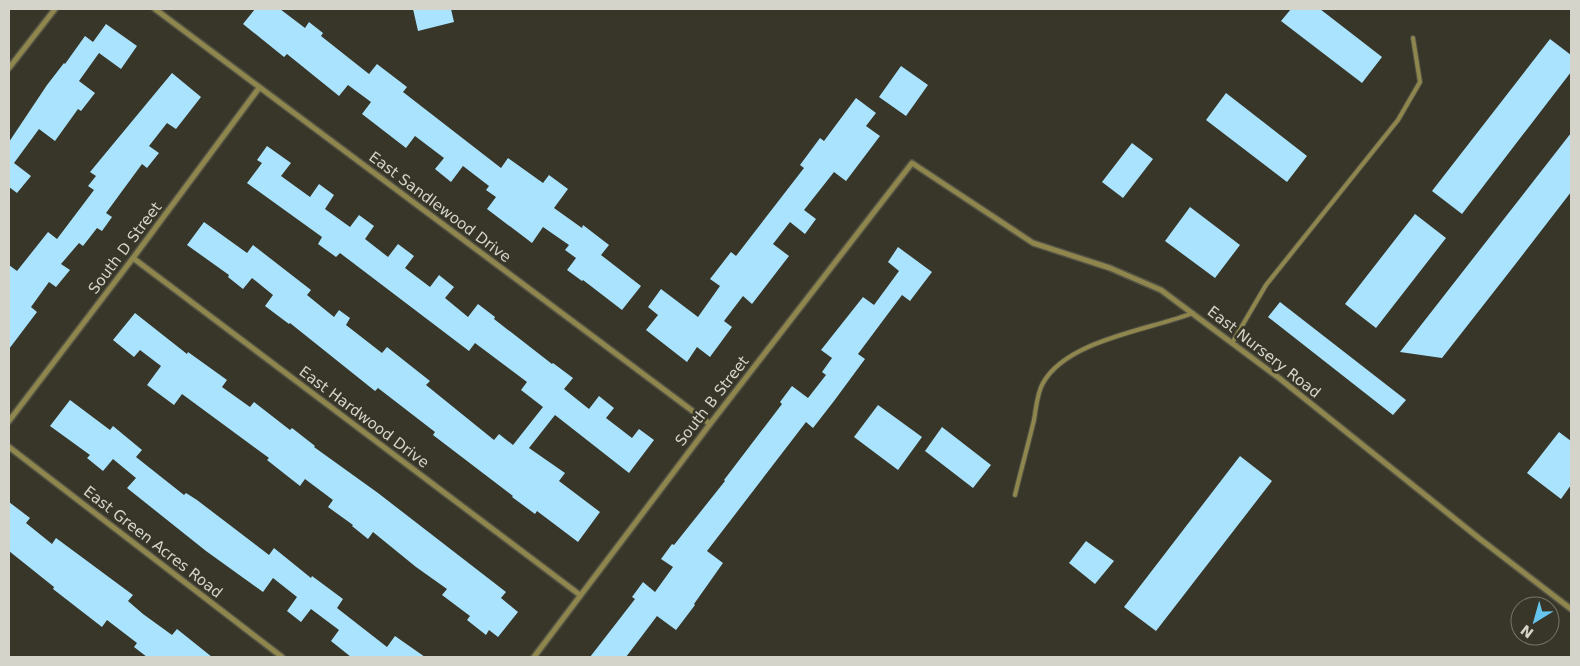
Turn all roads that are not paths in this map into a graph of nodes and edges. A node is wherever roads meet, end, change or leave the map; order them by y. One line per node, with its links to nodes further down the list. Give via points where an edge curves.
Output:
1 (55, 9): 4 (street)
2 (155, 9): 5 (street, East Sandlewood Drive)
3 (1413, 38): 9 (lane, via 1420,82 1403,113 1266,285)
4 (9, 68)
5 (259, 88): 7 (street, South D Street); 11 (street, East Sandlewood Drive)
6 (912, 163): 8 (street, East Nursery Road, via 1033,243 1110,268 1161,290); 11 (street, South B Street)
7 (133, 258): 10 (street, South D Street); 14 (street, East Hardwood Drive)
8 (1193, 313): 9 (street, East Nursery Road); 13 (lane, via 1096,343 1053,369 1042,384)
9 (1232, 343): 15 (street, East Nursery Road)
10 (9, 421)
11 (710, 424): 14 (street, South B Street)
12 (9, 447): 16 (street, East Green Acres Road)
13 (1014, 495)
14 (580, 595): 17 (street, South B Street)
15 (1571, 609)
16 (282, 657)
17 (534, 657)

